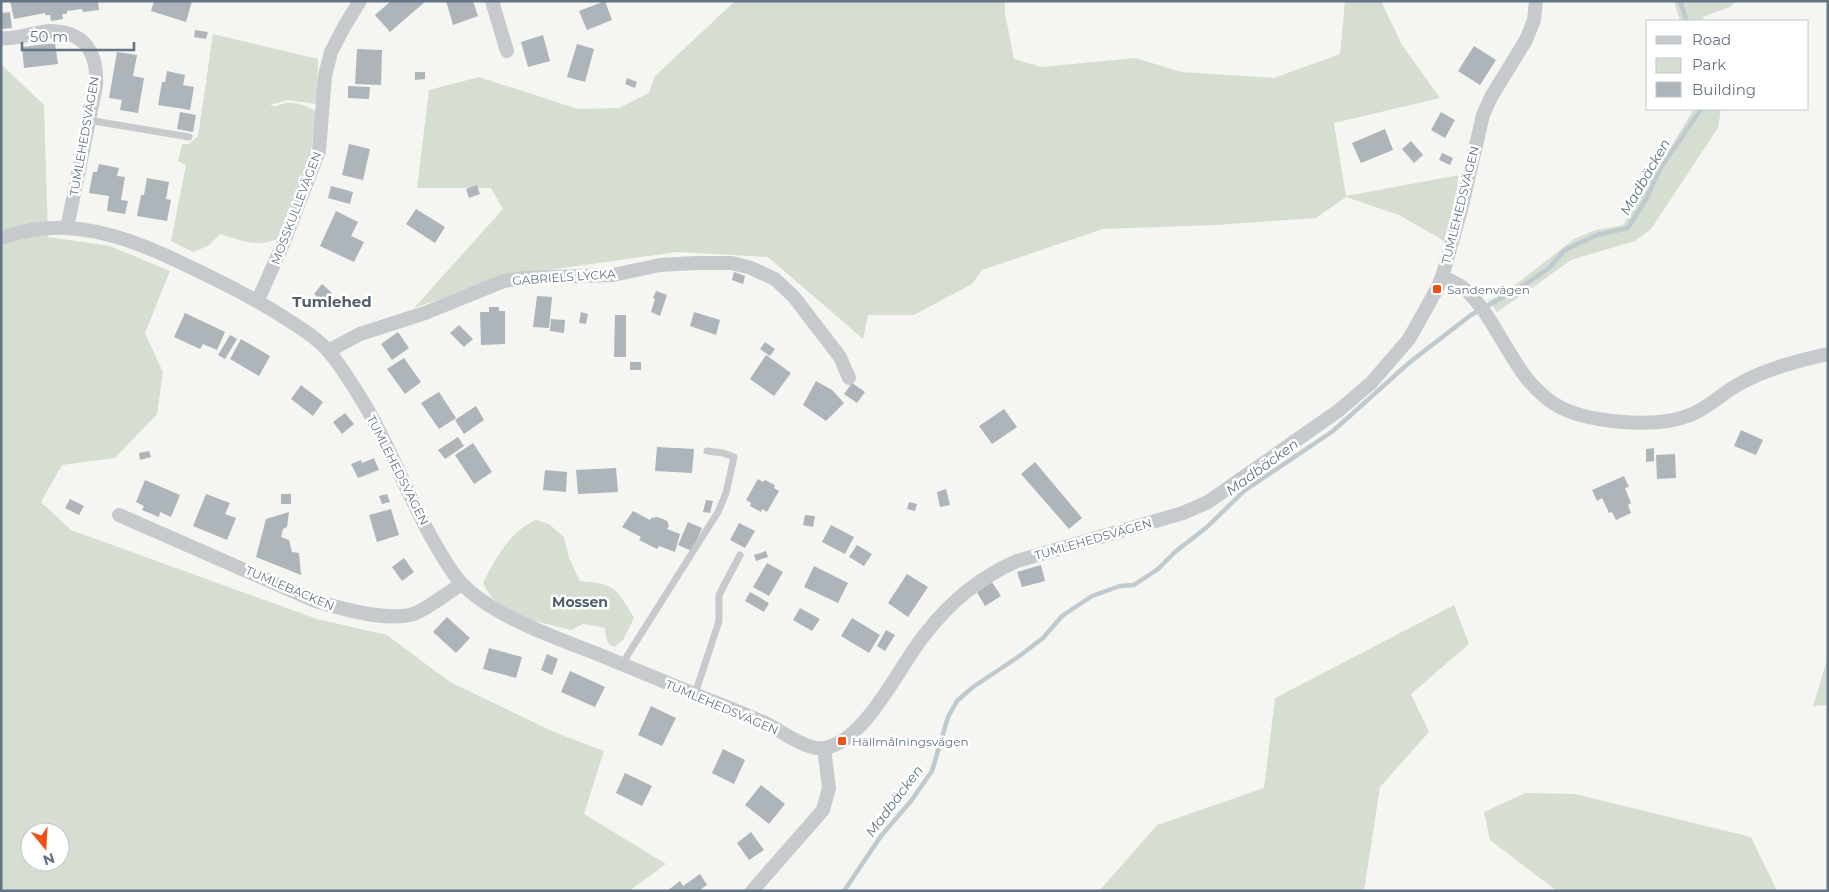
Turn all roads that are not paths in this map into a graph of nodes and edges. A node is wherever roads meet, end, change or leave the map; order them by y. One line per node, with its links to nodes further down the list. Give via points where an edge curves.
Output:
1 (360, 1): 11 (street, MOSSKULLEVÄGEN, via 331,52 325,76 319,151)
2 (492, 1): 5 (street)
3 (1536, 1): 10 (street, TUMLEHEDSVÄGEN, via 1534,20 1526,40 1483,114)
4 (1, 38): 6 (street, TUMLEHEDSVÄGEN, via 50,31 84,42 94,57 97,74)
5 (506, 51)
6 (88, 120): 7 (lane); 8 (street, TUMLEHEDSVÄGEN)
7 (190, 137)
8 (67, 228): 9 (street, TUMLEHEDSVÄGEN, via 43,229); 11 (street, TUMLEHEDSVÄGEN, via 126,240)
9 (1, 238)
10 (1442, 277): 13 (street, via 1463,288 1475,300 1521,372 1546,397 1568,411 1587,417 1646,423 1671,421 1689,416 1760,374); 21 (street, TUMLEHEDSVÄGEN, via 1409,339 1371,383 1338,411 1208,502 1183,513 1017,561 980,580 927,631 870,715 842,741)
11 (258, 300): 12 (street, TUMLEHEDSVÄGEN, via 305,331)
12 (328, 351): 14 (street, GABRIELS LYCKA, via 360,334 425,313 504,281 613,275 660,265 696,262 732,263 775,279 794,297 840,357); 18 (street, TUMLEHEDSVÄGEN, via 356,390 444,560)
13 (1828, 354)
14 (848, 378)
15 (707, 451): 19 (lane, via 734,457 726,493 718,512)
16 (119, 515): 18 (street, TUMLEBACKEN, via 313,600 342,609 394,615 416,613)
17 (740, 555): 20 (lane, via 719,594 720,621)
18 (462, 584): 19 (street, TUMLEHEDSVÄGEN, via 506,615)
19 (622, 664): 20 (street, TUMLEHEDSVÄGEN)
20 (695, 694): 21 (street, TUMLEHEDSVÄGEN, via 766,723 808,746)
21 (824, 748): 22 (street, via 829,788 823,810)
22 (752, 891)

